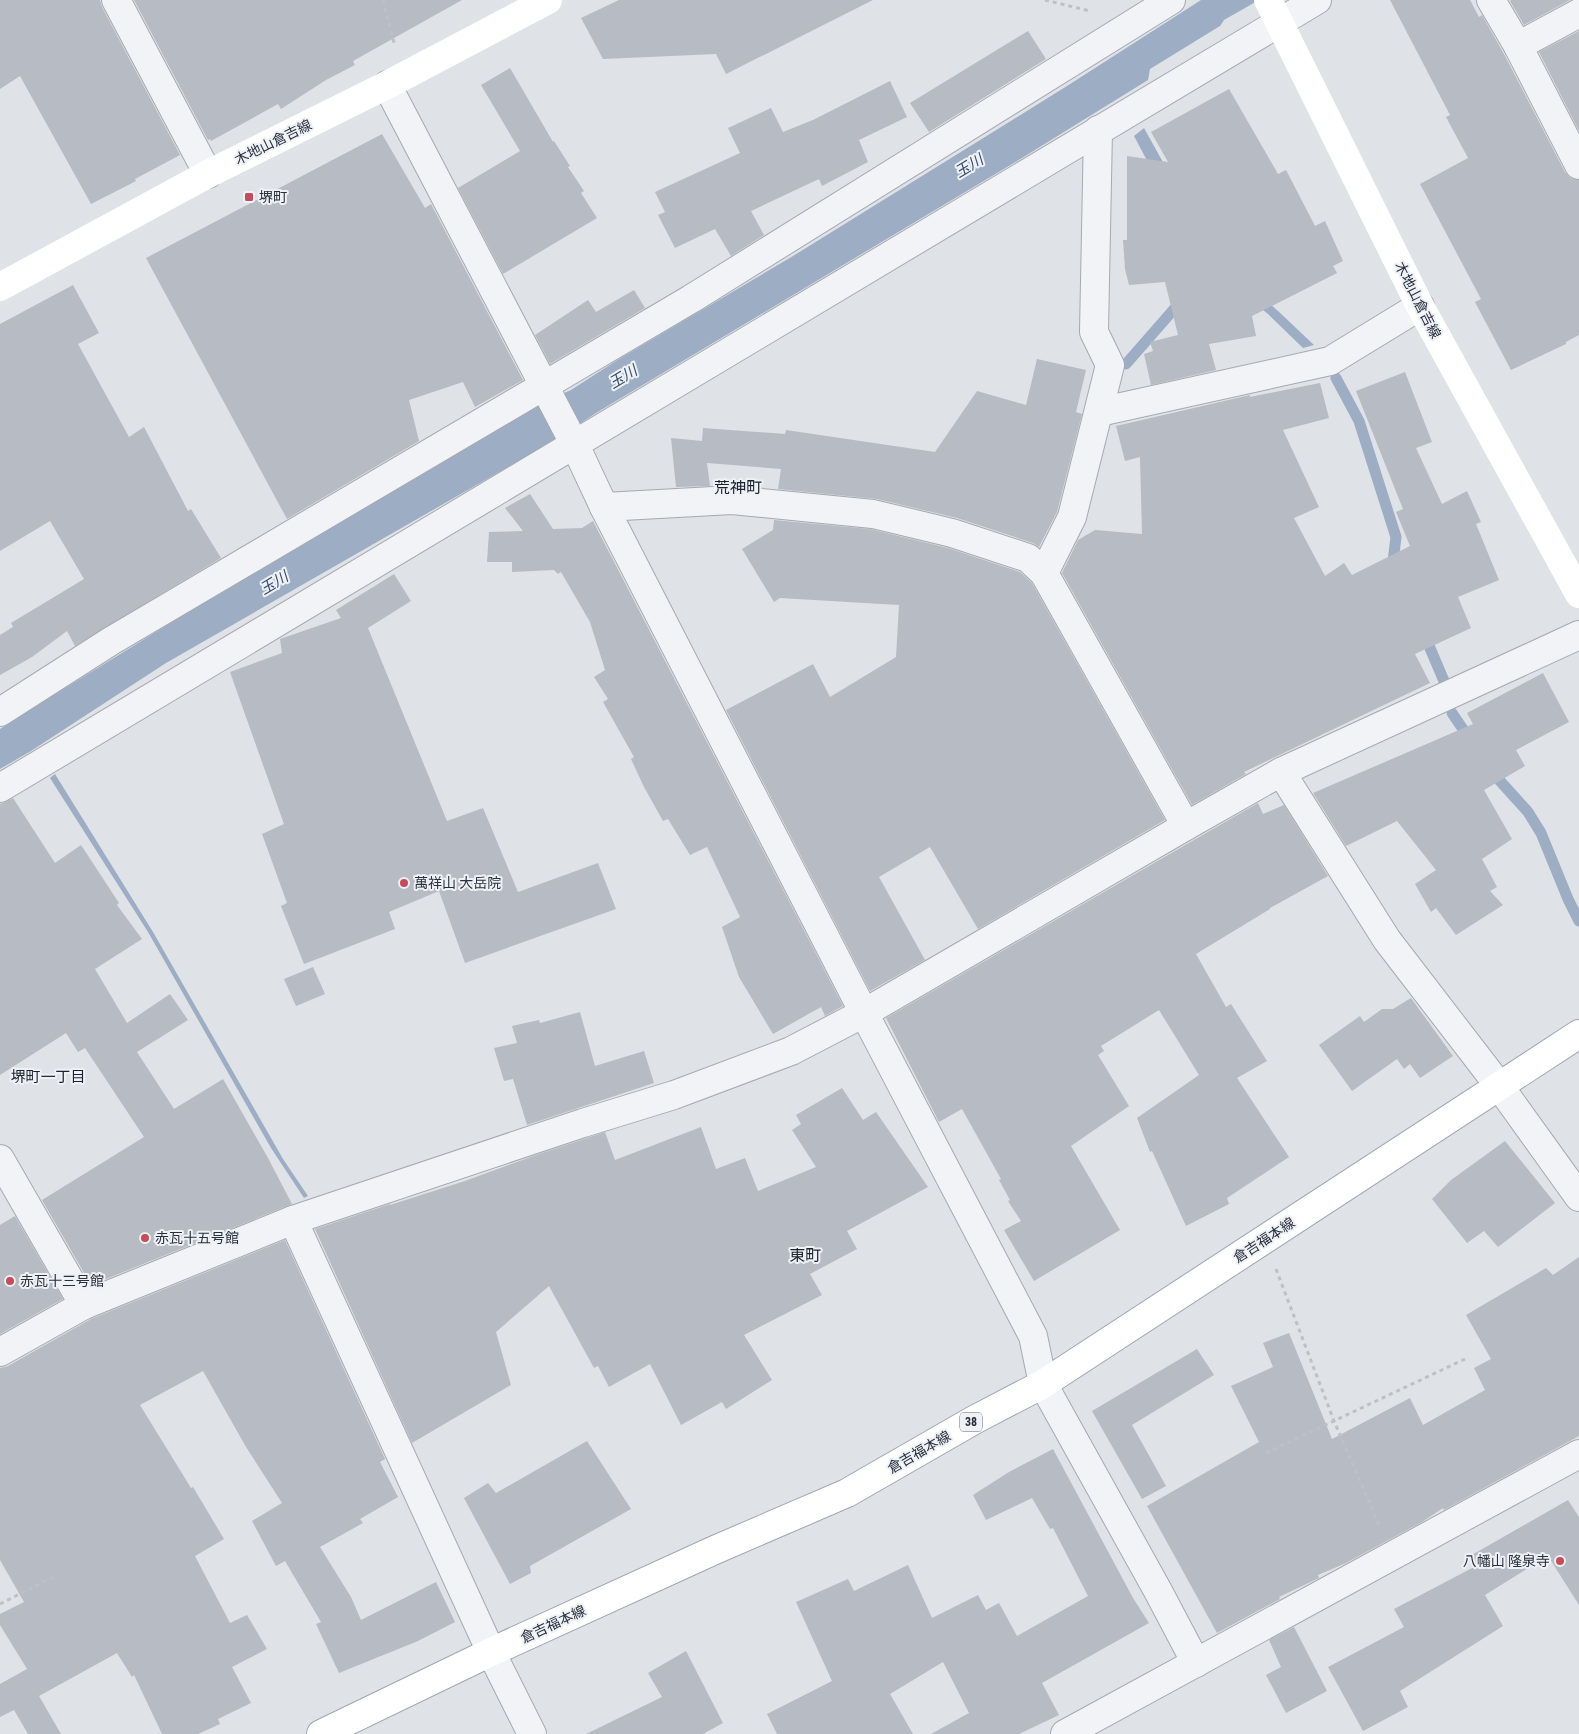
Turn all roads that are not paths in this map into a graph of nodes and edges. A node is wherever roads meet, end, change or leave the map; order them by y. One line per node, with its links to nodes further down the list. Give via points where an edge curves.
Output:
1 (116, 0): 12 (street)
2 (548, 0): 9 (main road, 木地山倉吉線)
3 (1171, 0): 15 (street, via 691,299)
4 (1317, 0): 6 (street)
5 (1491, 0): 8 (street)
6 (1275, 12): 10 (street); 14 (main road, 木地山倉吉線)
7 (1579, 13): 8 (street)
8 (1518, 46): 11 (street)
9 (387, 85): 12 (main road, 木地山倉吉線); 15 (street)
10 (1098, 130): 16 (street, via 1094,332 1110,365); 17 (street)
11 (1579, 165)
12 (208, 174): 13 (main road, 木地山倉吉線)
13 (0, 286)
14 (1420, 306): 16 (street, via 1330,361); 20 (main road, 木地山倉吉線)
15 (544, 386): 17 (street); 22 (street, via 111,641)
16 (1099, 412): 19 (street, via 1072,518)
17 (575, 445): 18 (street); 24 (street)
18 (604, 507): 19 (street, via 732,500 873,514 952,533 1028,558); 26 (street)
19 (1044, 573): 25 (street)
20 (1579, 594)
21 (1579, 635): 23 (street)
22 (0, 712)
23 (1281, 772): 25 (street); 28 (street, via 1387,940)
24 (0, 788)
25 (1186, 826): 26 (street)
26 (864, 1013): 31 (street, via 791,1051 674,1095); 34 (street, via 1033,1336)
27 (1579, 1034): 28 (main road, 倉吉福本線 / 38)
28 (1500, 1088): 30 (street); 34 (main road, 倉吉福本線 / 38)
29 (0, 1159): 32 (street)
30 (1579, 1197)
31 (293, 1220): 32 (street); 36 (street)
32 (84, 1305): 33 (street)
33 (0, 1352)
34 (1043, 1384): 36 (main road, 倉吉福本線 / 38, via 847,1492); 37 (street)
35 (1579, 1454): 37 (street)
36 (491, 1652): 38 (main road, 倉吉福本線 / 38); 39 (street)
37 (1196, 1663): 40 (street)
38 (321, 1734)
39 (532, 1734)
40 (1065, 1734)

